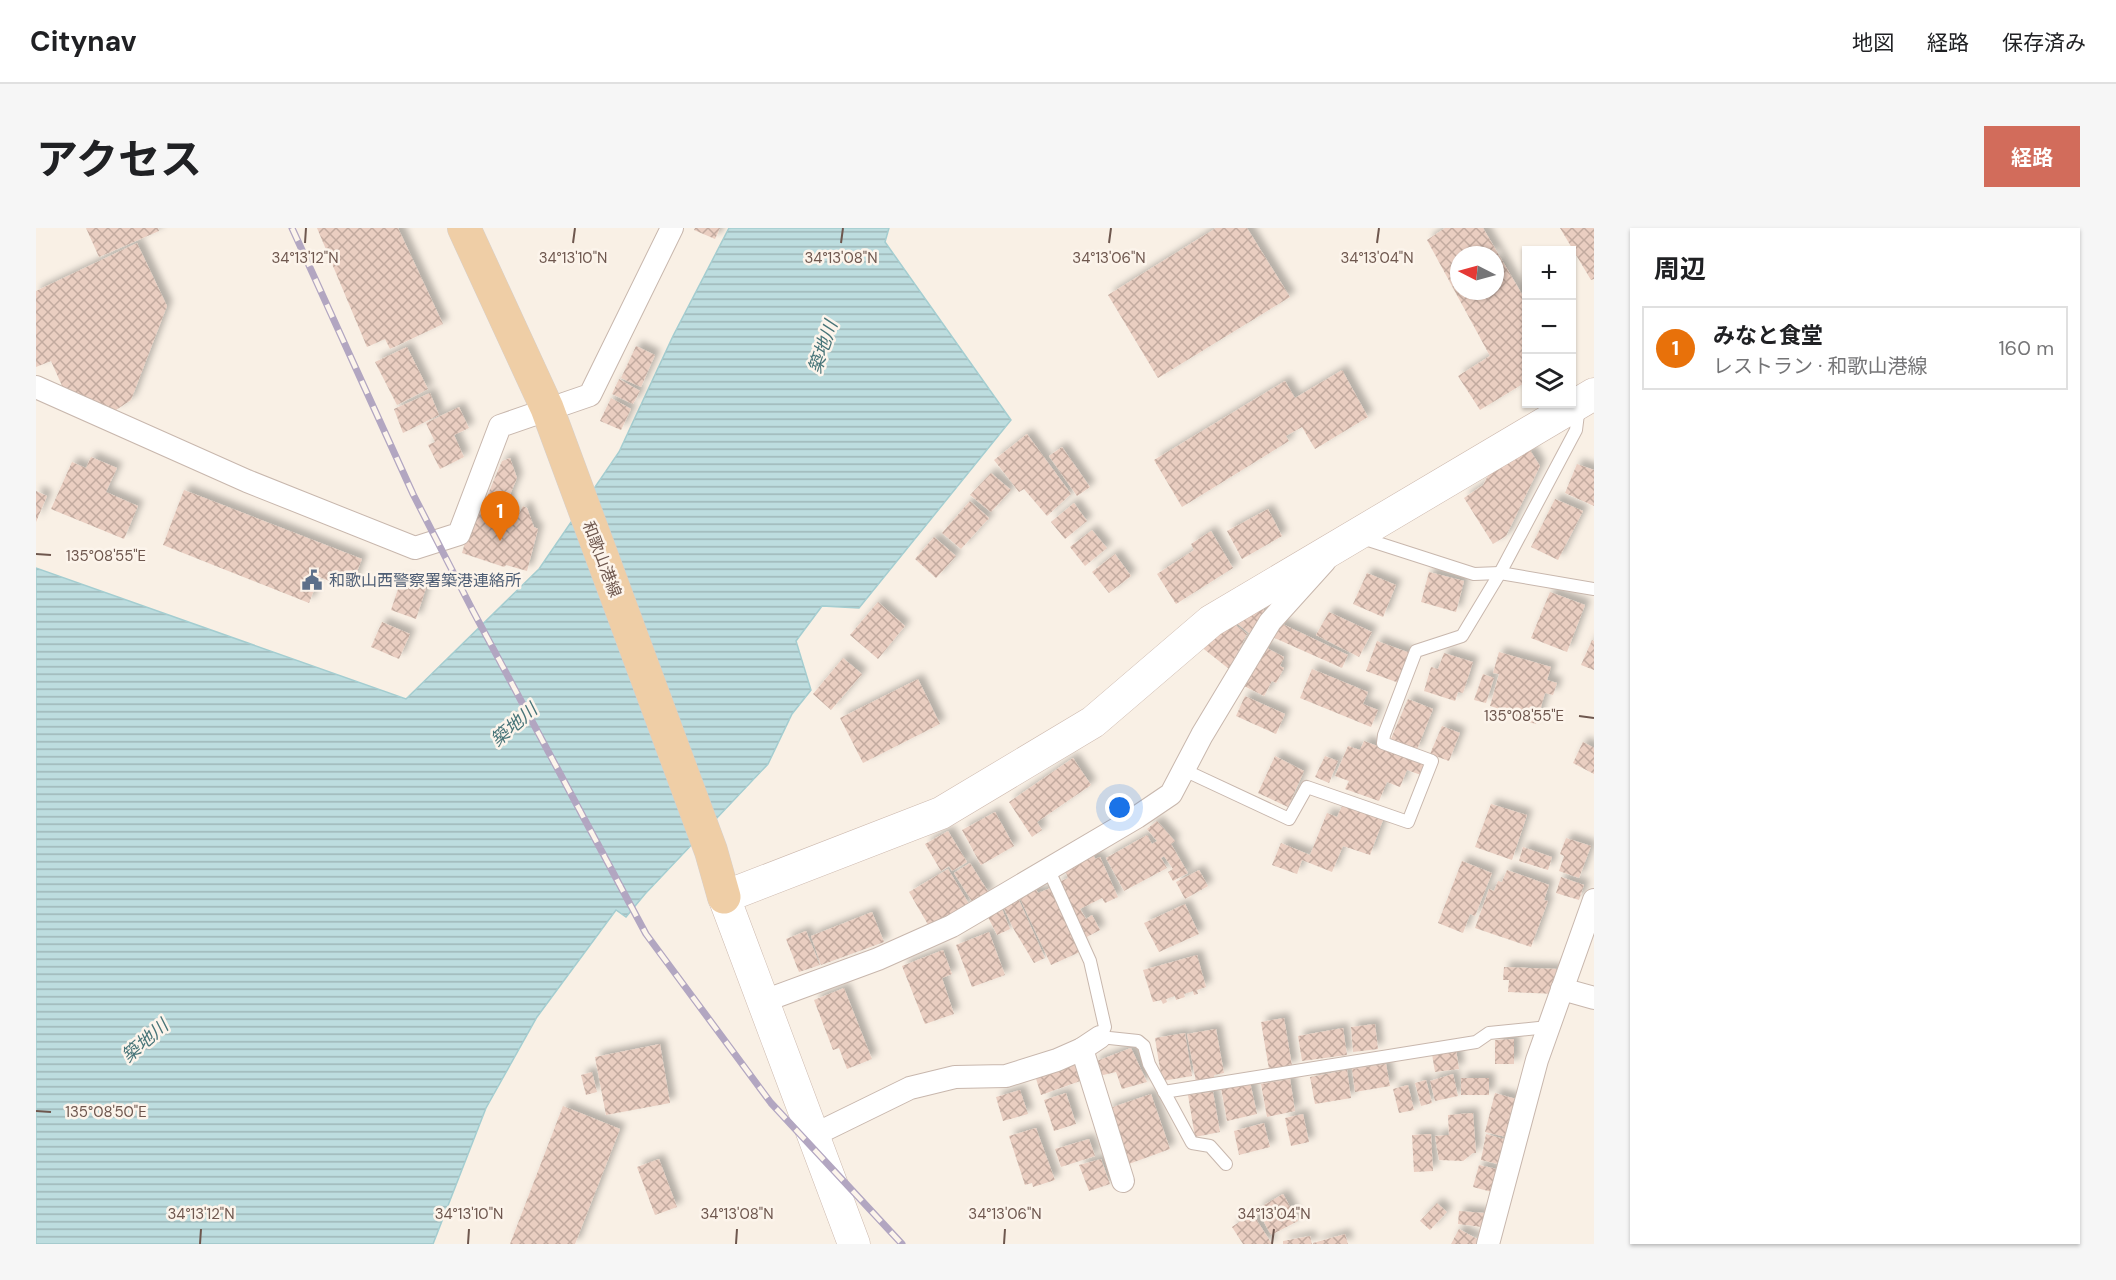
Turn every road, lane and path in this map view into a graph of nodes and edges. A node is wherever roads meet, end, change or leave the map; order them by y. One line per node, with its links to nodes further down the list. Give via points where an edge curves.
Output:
1 (464, 228): 5 (main road, 和歌山港線)
2 (672, 228): 5 (street, via 590,394)
3 (36, 387): 5 (street, via 247,481 415,548 459,534 500,426)
4 (1587, 398): 6 (street); 7 (lane, via 1576,430)
5 (547, 408): 11 (main road, 和歌山港線, via 711,851)
6 (1348, 540): 7 (lane, via 1474,574); 9 (street, via 1270,622); 11 (street, via 1211,621 1093,722 941,813)
7 (1500, 573): 8 (lane); 9 (lane, via 1462,636 1416,651 1384,735 1383,743 1432,761 1408,822 1307,787 1290,819)
8 (1594, 589)
9 (1184, 770): 10 (street, via 1171,794)
10 (1050, 868): 15 (street, via 952,926 878,959); 17 (lane, via 1090,961 1105,1027)
11 (724, 897): 15 (street)
12 (1594, 900): 13 (street)
13 (1562, 989): 14 (street); 16 (street)
14 (1594, 998)
15 (764, 1001): 19 (street)
16 (1548, 1027): 18 (lane, via 1489,1033 1476,1042); 23 (street)
17 (1091, 1043): 18 (lane, via 1138,1041 1144,1046); 19 (street, via 1057,1060 1006,1076 956,1077 910,1088); 21 (street)
18 (1164, 1092): 20 (lane, via 1192,1143 1210,1146)
19 (814, 1135): 22 (street)
20 (1226, 1164)
21 (1123, 1181)
22 (854, 1244)
23 (1488, 1244)

